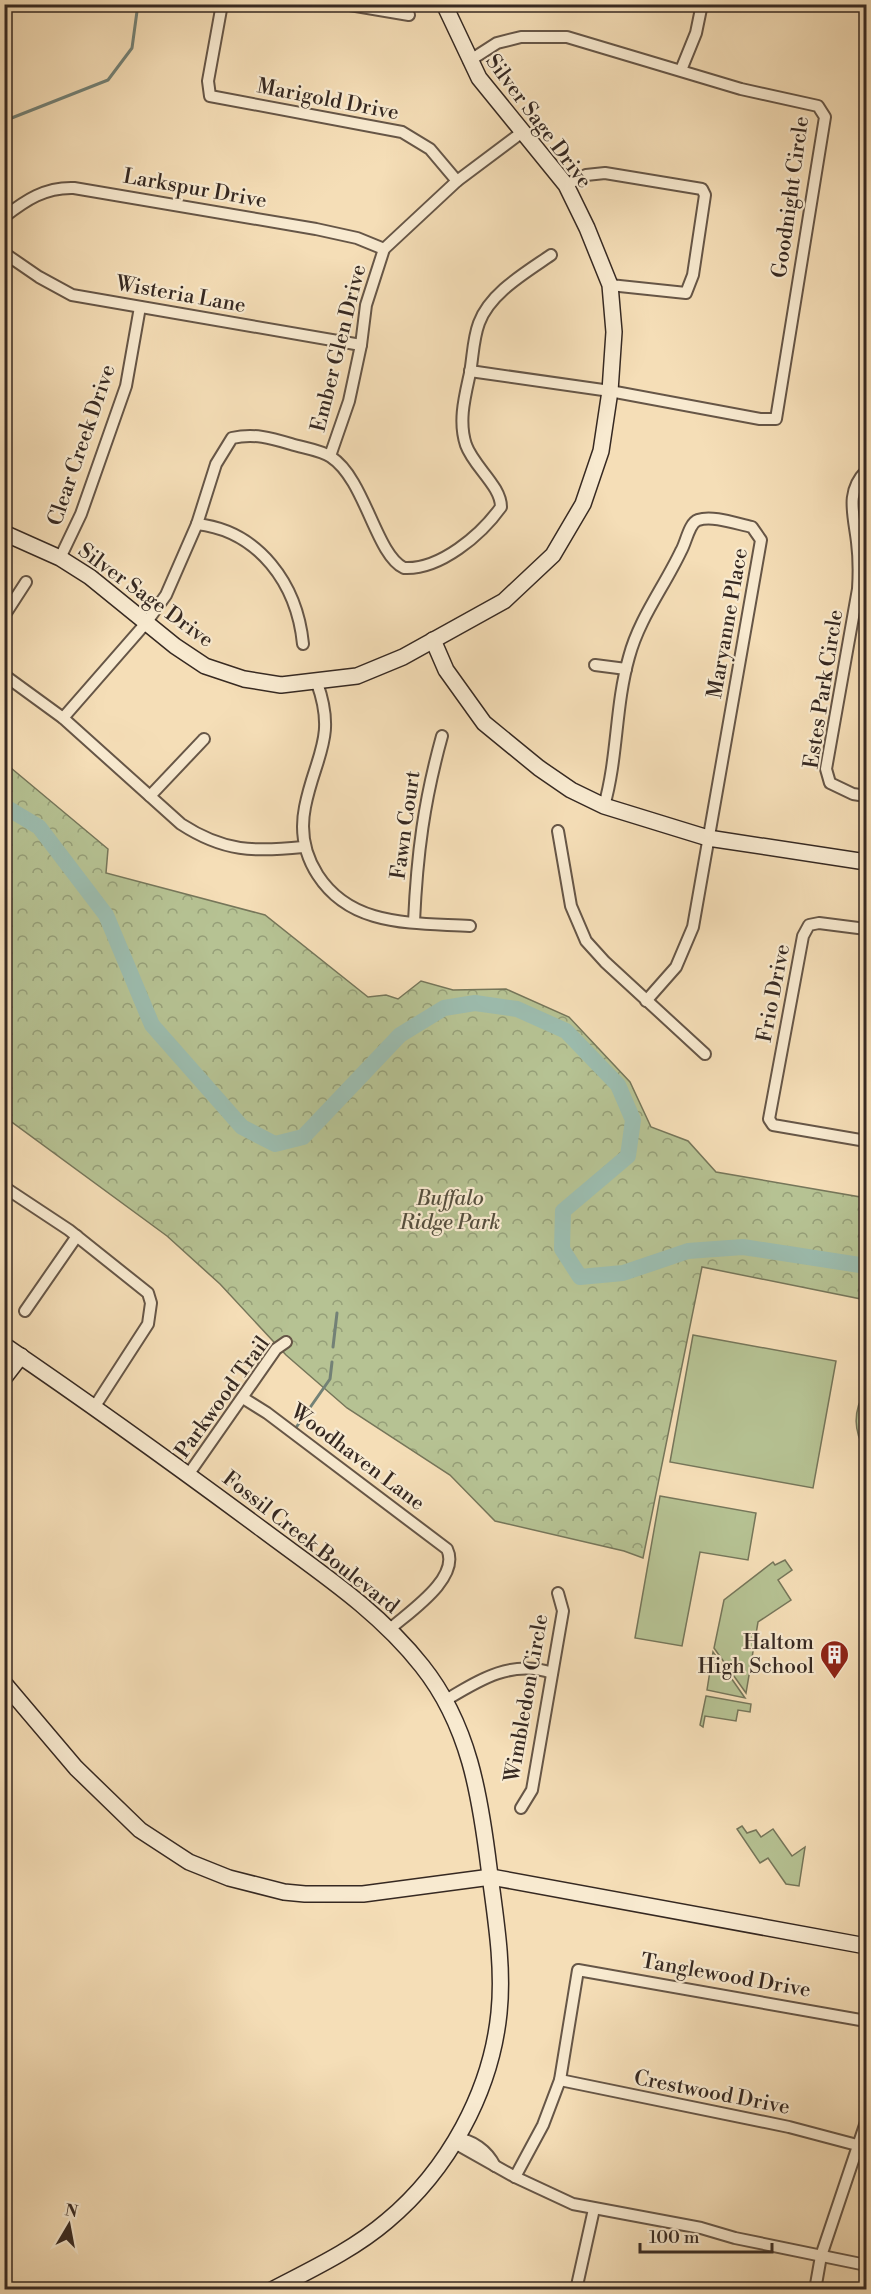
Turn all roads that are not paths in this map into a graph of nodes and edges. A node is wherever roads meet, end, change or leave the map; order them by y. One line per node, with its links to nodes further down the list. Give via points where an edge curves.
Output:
1 (222, 4): 9 (street, Marigold Drive, via 208,81 210,96 402,132 430,149)
2 (344, 4): 5 (street)
3 (444, 4): 6 (street, Silver Sage Drive)
4 (702, 4): 7 (street, via 696,33)
5 (409, 15)
6 (469, 62): 7 (street, Goodnight Circle, via 497,44 540,36 604,46); 8 (street, Silver Sage Drive)
7 (681, 70): 19 (street, Goodnight Circle, via 741,89 818,106 824,111 778,413 772,420 760,419)
8 (521, 133): 9 (street, Ember Glen Drive); 10 (street, Silver Sage Drive)
9 (457, 181): 12 (street, Ember Glen Drive)
10 (566, 185): 15 (street, Silver Sage Drive); 15 (street, via 586,175 605,173 702,189 705,195 687,293)
11 (4, 217): 12 (street, Larkspur Drive, via 46,190 74,188 316,229)
12 (384, 249): 17 (street, Ember Glen Drive, via 366,305)
13 (4, 253): 16 (street, Wisteria Lane, via 72,295)
14 (551, 255): 18 (street, via 523,274 487,308 477,328)
15 (610, 285): 19 (street, Silver Sage Drive, via 614,332)
16 (140, 307): 17 (street, Wisteria Lane); 24 (street, Clear Creek Drive, via 126,386 81,514)
17 (361, 345): 20 (street, Ember Glen Drive, via 343,424)
18 (470, 371): 19 (street); 20 (street, via 464,393 464,433 473,459 501,498 501,507 474,536 445,557 416,569 397,565 364,501)
19 (610, 391): 29 (street, Silver Sage Drive, via 594,477 553,555 504,602)
20 (330, 456): 22 (street, via 270,437 232,438 216,464)
21 (867, 471): 26 (street, Estes Park Circle, via 853,488 851,501)
22 (197, 524): 28 (street, via 173,582); 30 (street, via 238,536 263,553 286,587 302,630)
23 (4, 533): 24 (street, Silver Sage Drive)
24 (60, 558): 28 (street, Silver Sage Drive, via 121,600)
25 (26, 582): 27 (street)
26 (862, 590): 39 (street, Estes Park Circle, via 826,777 841,790)
27 (4, 616)
28 (146, 623): 34 (street, Silver Sage Drive, via 187,655 221,672 281,685); 35 (street)
29 (433, 640): 34 (street, Silver Sage Drive, via 382,667); 40 (street, via 446,670 484,723 539,768)
30 (303, 644)
31 (595, 665): 32 (street)
32 (626, 669): 40 (street, Maryanne Place); 42 (street, Maryanne Place, via 634,640 693,524 700,519 716,520 757,530 762,540)
33 (4, 675): 35 (street)
34 (317, 683): 43 (street, via 325,705 325,737 304,808)
35 (63, 718): 38 (street)
36 (442, 736): 45 (street, Fawn Court, via 421,821)
37 (204, 739): 38 (street)
38 (150, 796): 43 (street, via 181,824 217,844 264,851)
39 (867, 796)
40 (604, 806): 42 (street)
41 (558, 831): 48 (street, via 571,906 580,930 605,962)
42 (708, 838): 44 (street); 48 (street, Maryanne Place, via 688,943 676,967)
43 (303, 847): 45 (street, via 325,884 349,904 376,917)
44 (867, 862)
45 (414, 922): 46 (street)
46 (470, 926)
47 (867, 929): 50 (street, Frio Drive, via 819,922 809,925 803,936 769,1119 773,1125)
48 (646, 1001): 49 (street)
49 (705, 1054)
50 (867, 1141)
51 (4, 1187): 52 (street)
52 (78, 1236): 53 (street); 59 (street, via 148,1293 150,1317)
53 (26, 1311)
54 (286, 1342): 58 (street, Parkwood Trail, via 276,1349)
55 (4, 1344): 56 (street, Fossil Creek Boulevard)
56 (21, 1356): 57 (street); 59 (street, Fossil Creek Boulevard)
57 (4, 1378)
58 (243, 1398): 60 (street, Parkwood Trail); 62 (street, Woodhaven Lane, via 447,1549 450,1563 444,1580)
59 (95, 1406): 60 (street, Fossil Creek Boulevard)
60 (188, 1475): 62 (street, Fossil Creek Boulevard, via 372,1611)
61 (558, 1593): 63 (street, Wimbledon Circle, via 563,1611)
62 (390, 1629): 65 (street, Fossil Creek Boulevard)
63 (552, 1673): 65 (street, via 523,1668 500,1672); 66 (street, Wimbledon Circle, via 532,1790)
64 (4, 1683): 67 (street, via 76,1768 140,1830 199,1866 229,1878 305,1894 363,1893)
65 (446, 1700): 67 (street, Fossil Creek Boulevard, via 471,1757)
66 (521, 1808)
67 (491, 1877): 68 (street); 72 (street, Fossil Creek Boulevard, via 501,1968 500,2011 490,2063)
68 (867, 1946)
69 (867, 2021): 70 (street, Tanglewood Drive, via 578,1970)
70 (560, 2080): 73 (street, Crestwood Drive, via 789,2127); 74 (street, via 543,2125)
71 (867, 2122): 73 (street)
72 (457, 2138): 74 (street, via 458,2145); 78 (street, Fossil Creek Boulevard, via 432,2176 386,2222 343,2252)
73 (857, 2145): 76 (street)
74 (515, 2178): 75 (street)
75 (594, 2210): 76 (street, via 701,2228); 79 (street)
76 (821, 2256): 77 (street); 80 (street)
77 (867, 2265)
78 (272, 2289)
79 (576, 2289)
80 (814, 2289)

